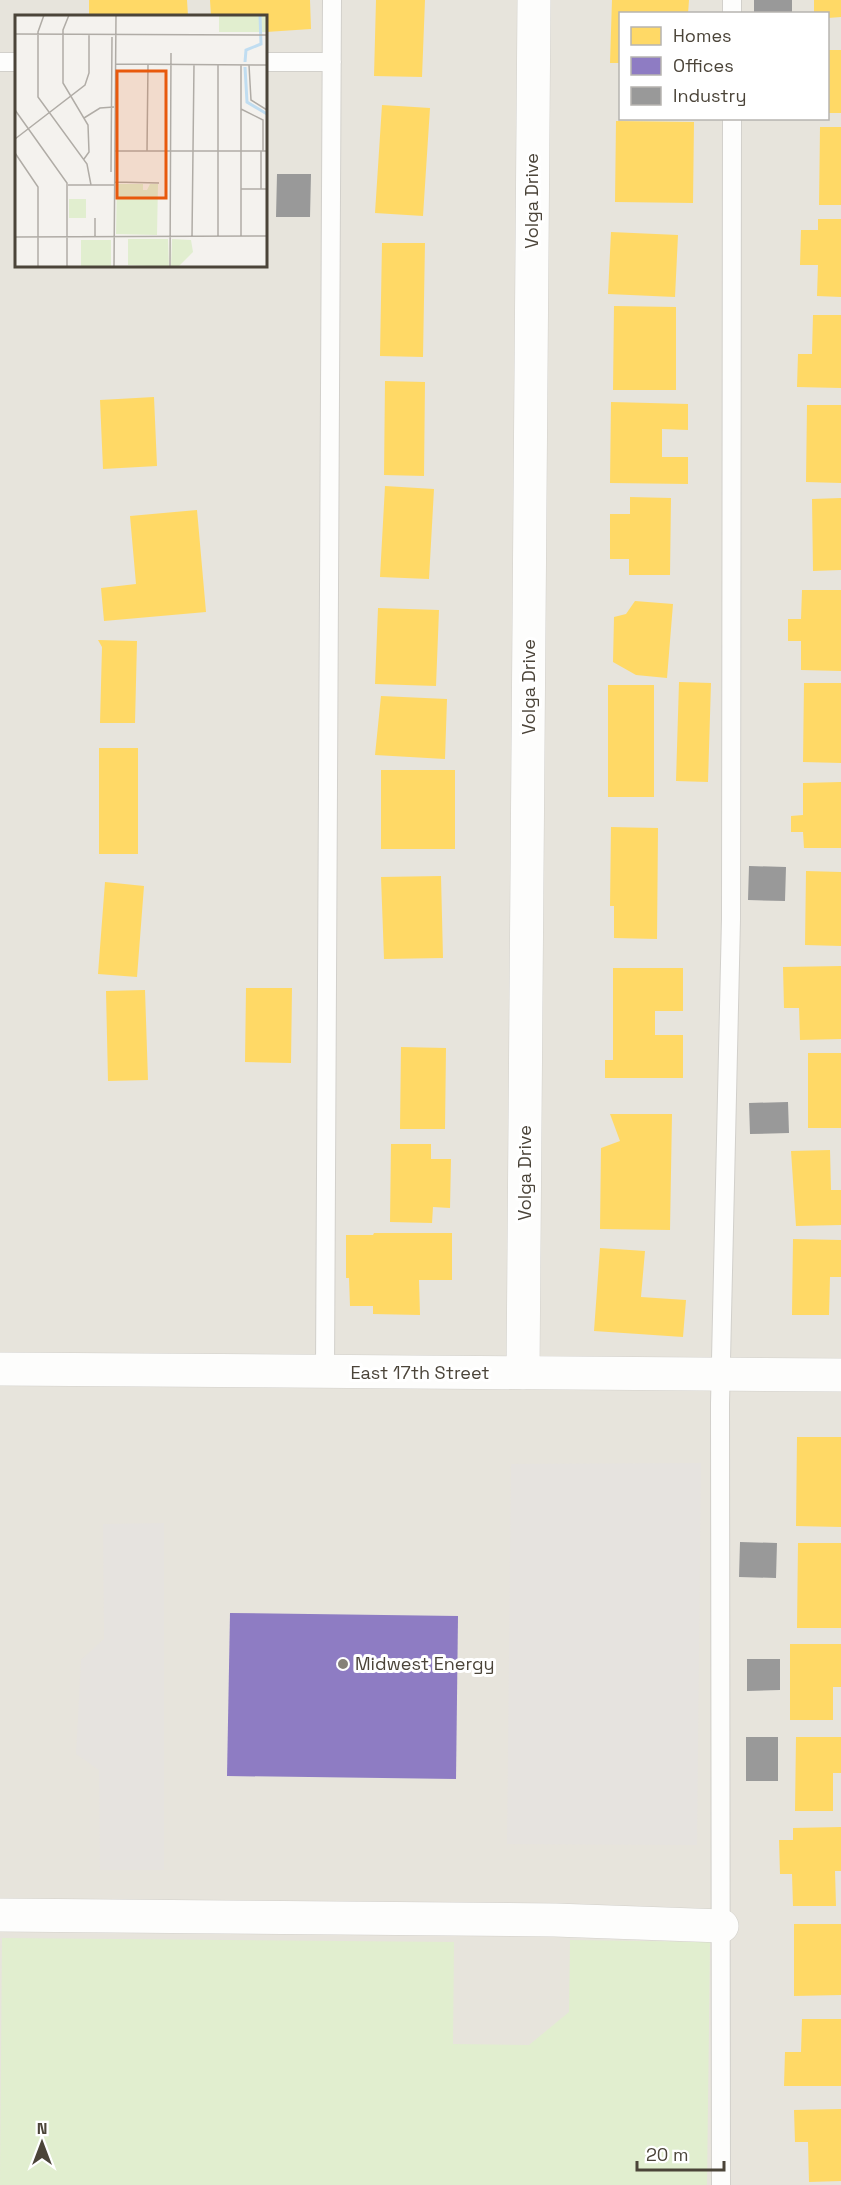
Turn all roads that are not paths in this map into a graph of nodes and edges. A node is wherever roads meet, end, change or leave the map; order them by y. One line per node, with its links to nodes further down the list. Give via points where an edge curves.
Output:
1 (332, 0): 4 (lane)
2 (534, 0): 8 (street, Volga Drive)
3 (267, 62): 4 (lane)
4 (332, 62): 7 (lane)
5 (732, 120): 9 (lane, via 731,920)
6 (0, 1369): 7 (street, East 17th Street)
7 (325, 1372): 8 (street, East 17th Street)
8 (523, 1373): 9 (street, East 17th Street)
9 (721, 1374): 10 (street, East 17th Street); 12 (lane)
10 (841, 1375)
11 (0, 1916): 12 (street, via 555,1920)
12 (722, 1926): 13 (lane)
13 (721, 2185)

